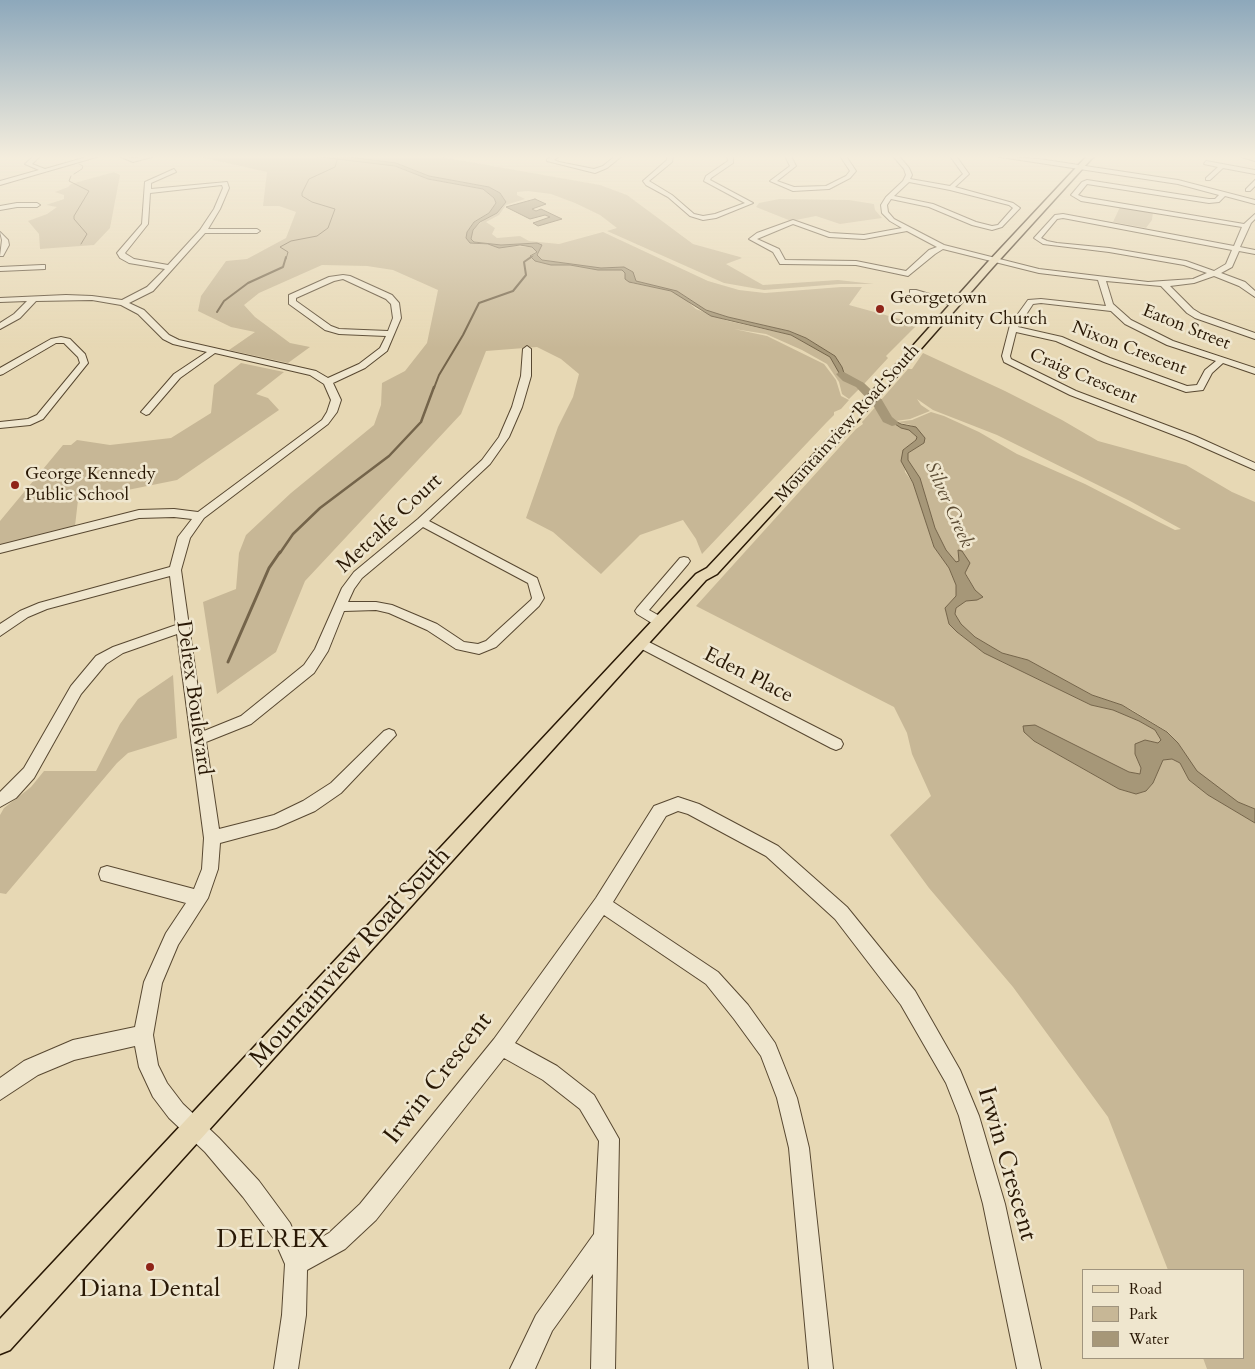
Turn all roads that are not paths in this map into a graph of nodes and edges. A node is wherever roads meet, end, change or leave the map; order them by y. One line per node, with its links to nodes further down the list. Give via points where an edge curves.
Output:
1 (145, 220): 22 (street, via 121,252 132,261)
2 (211, 220): 13 (street)
3 (894, 220): 12 (street)
4 (965, 220): 5 (street, via 992,228)
5 (1006, 220)
6 (1028, 220): 20 (main road, Mountainview Road South)
7 (1053, 220): 24 (street, via 1037,238 1045,243 1186,263)
8 (1083, 220): 17 (street)
9 (1210, 220): 11 (street)
10 (1252, 220): 11 (street)
11 (1246, 226): 17 (street)
12 (907, 229): 16 (street); 25 (street, via 864,237 829,235 793,222 752,239 776,251 783,262 856,263)
13 (203, 232): 15 (street, via 259,228); 22 (street)
14 (0, 234): 19 (street, via 6,246)
15 (250, 239)
16 (942, 247): 20 (street); 25 (street)
17 (1237, 249): 18 (street); 24 (street, via 1229,265)
18 (1255, 252)
19 (0, 254)
20 (991, 260): 26 (street, via 1039,271); 33 (main road, Mountainview Road South)
21 (42, 267): 23 (street)
22 (171, 267): 34 (street, via 150,289)
23 (0, 268)
24 (1215, 273): 28 (street, via 1194,281); 30 (street, via 1245,285)
25 (908, 274): 27 (street, via 907,280)
26 (1101, 278): 28 (street); 35 (street, Eaton Street)
27 (902, 282)
28 (1163, 284): 39 (street, via 1198,316)
29 (913, 292): 33 (street)
30 (1255, 294)
31 (34, 298): 32 (street); 34 (street, via 92,298); 36 (street)
32 (0, 300)
33 (952, 302): 43 (main road, Mountainview Road South)
34 (123, 303): 41 (street, via 141,312 166,337)
35 (1112, 309): 37 (street, Craig Crescent, via 1033,301 1016,320); 42 (street, Eaton Street, via 1149,334)
36 (0, 328)
37 (1013, 329): 42 (street, Nixon Crescent, via 1059,339 1186,389 1200,388 1208,372); 49 (street, Craig Crescent, via 1006,356 1012,363 1073,393 1191,438)
38 (391, 334): 38 (street, via 397,318 395,303 350,278 332,279 291,299 328,328 340,332); 46 (street, via 384,349 362,366)
39 (1255, 336)
40 (527, 349): 51 (street, Metcalfe Court, via 526,376 504,437 486,462)
41 (213, 351): 46 (street, via 313,373); 47 (street, via 177,376)
42 (1221, 360): 44 (street, Eaton Street)
43 (898, 364): 55 (main road, Mountainview Road South, via 712,571)
44 (1255, 371)
45 (0, 372): 48 (street, via 61,340 68,341 84,363 40,417 30,422)
46 (328, 382): 50 (street, Delrex Boulevard, via 336,400 325,422)
47 (146, 412)
48 (0, 425)
49 (1255, 467)
50 (200, 516): 52 (street, via 139,514); 54 (street, Delrex Boulevard, via 184,537)
51 (422, 522): 56 (street, Metcalfe Court, via 358,575); 56 (street, via 532,581 538,598 491,644 479,649 461,646 432,627 392,608)
52 (0, 549)
53 (684, 561): 57 (street, via 641,611)
54 (175, 570): 58 (street, Delrex Boulevard); 59 (street, via 43,606 24,614)
55 (701, 577): 57 (main road, Mountainview Road South)
56 (339, 607): 62 (street, Metcalfe Court, via 321,650 309,669 246,720)
57 (660, 622): 60 (main road, Mountainview Road South)
58 (182, 627): 62 (street, Delrex Boulevard); 64 (street, via 118,650 101,660 76,690 28,773 11,793)
59 (0, 631)
60 (641, 643): 63 (street, Eden Place); 72 (main road, Mountainview Road South)
61 (389, 734): 65 (street, via 336,788 309,806 276,821)
62 (200, 738): 65 (street, Delrex Boulevard)
63 (836, 744)
64 (0, 800)
65 (212, 838): 67 (street, Delrex Boulevard, via 210,869)
66 (107, 874): 67 (street)
67 (199, 898): 69 (street, Delrex Boulevard, via 172,939 152,982)
68 (602, 904): 70 (street, Irwin Crescent); 79 (street, via 712,978 742,1012 768,1050 787,1098 799,1148); 80 (street, Irwin Crescent, via 660,811 678,804 772,851 842,913 908,998 953,1077 969,1116 994,1204)
69 (143, 1035): 71 (street, via 73,1050 31,1068); 72 (street, Delrex Boulevard, via 149,1067 160,1090)
70 (501, 1046): 73 (street, via 550,1073 587,1102 609,1140); 74 (street, Irwin Crescent, via 368,1212 337,1241)
71 (0, 1090)
72 (194, 1128): 74 (street, Delrex Boulevard, via 250,1189 282,1231); 75 (main road, Mountainview Road South)
73 (605, 1238): 77 (street, via 544,1323); 78 (street)
74 (296, 1264): 76 (street, Delrex Boulevard, via 294,1315)
75 (0, 1340)
76 (286, 1369)
77 (522, 1369)
78 (603, 1369)
79 (821, 1369)
80 (1029, 1369)

